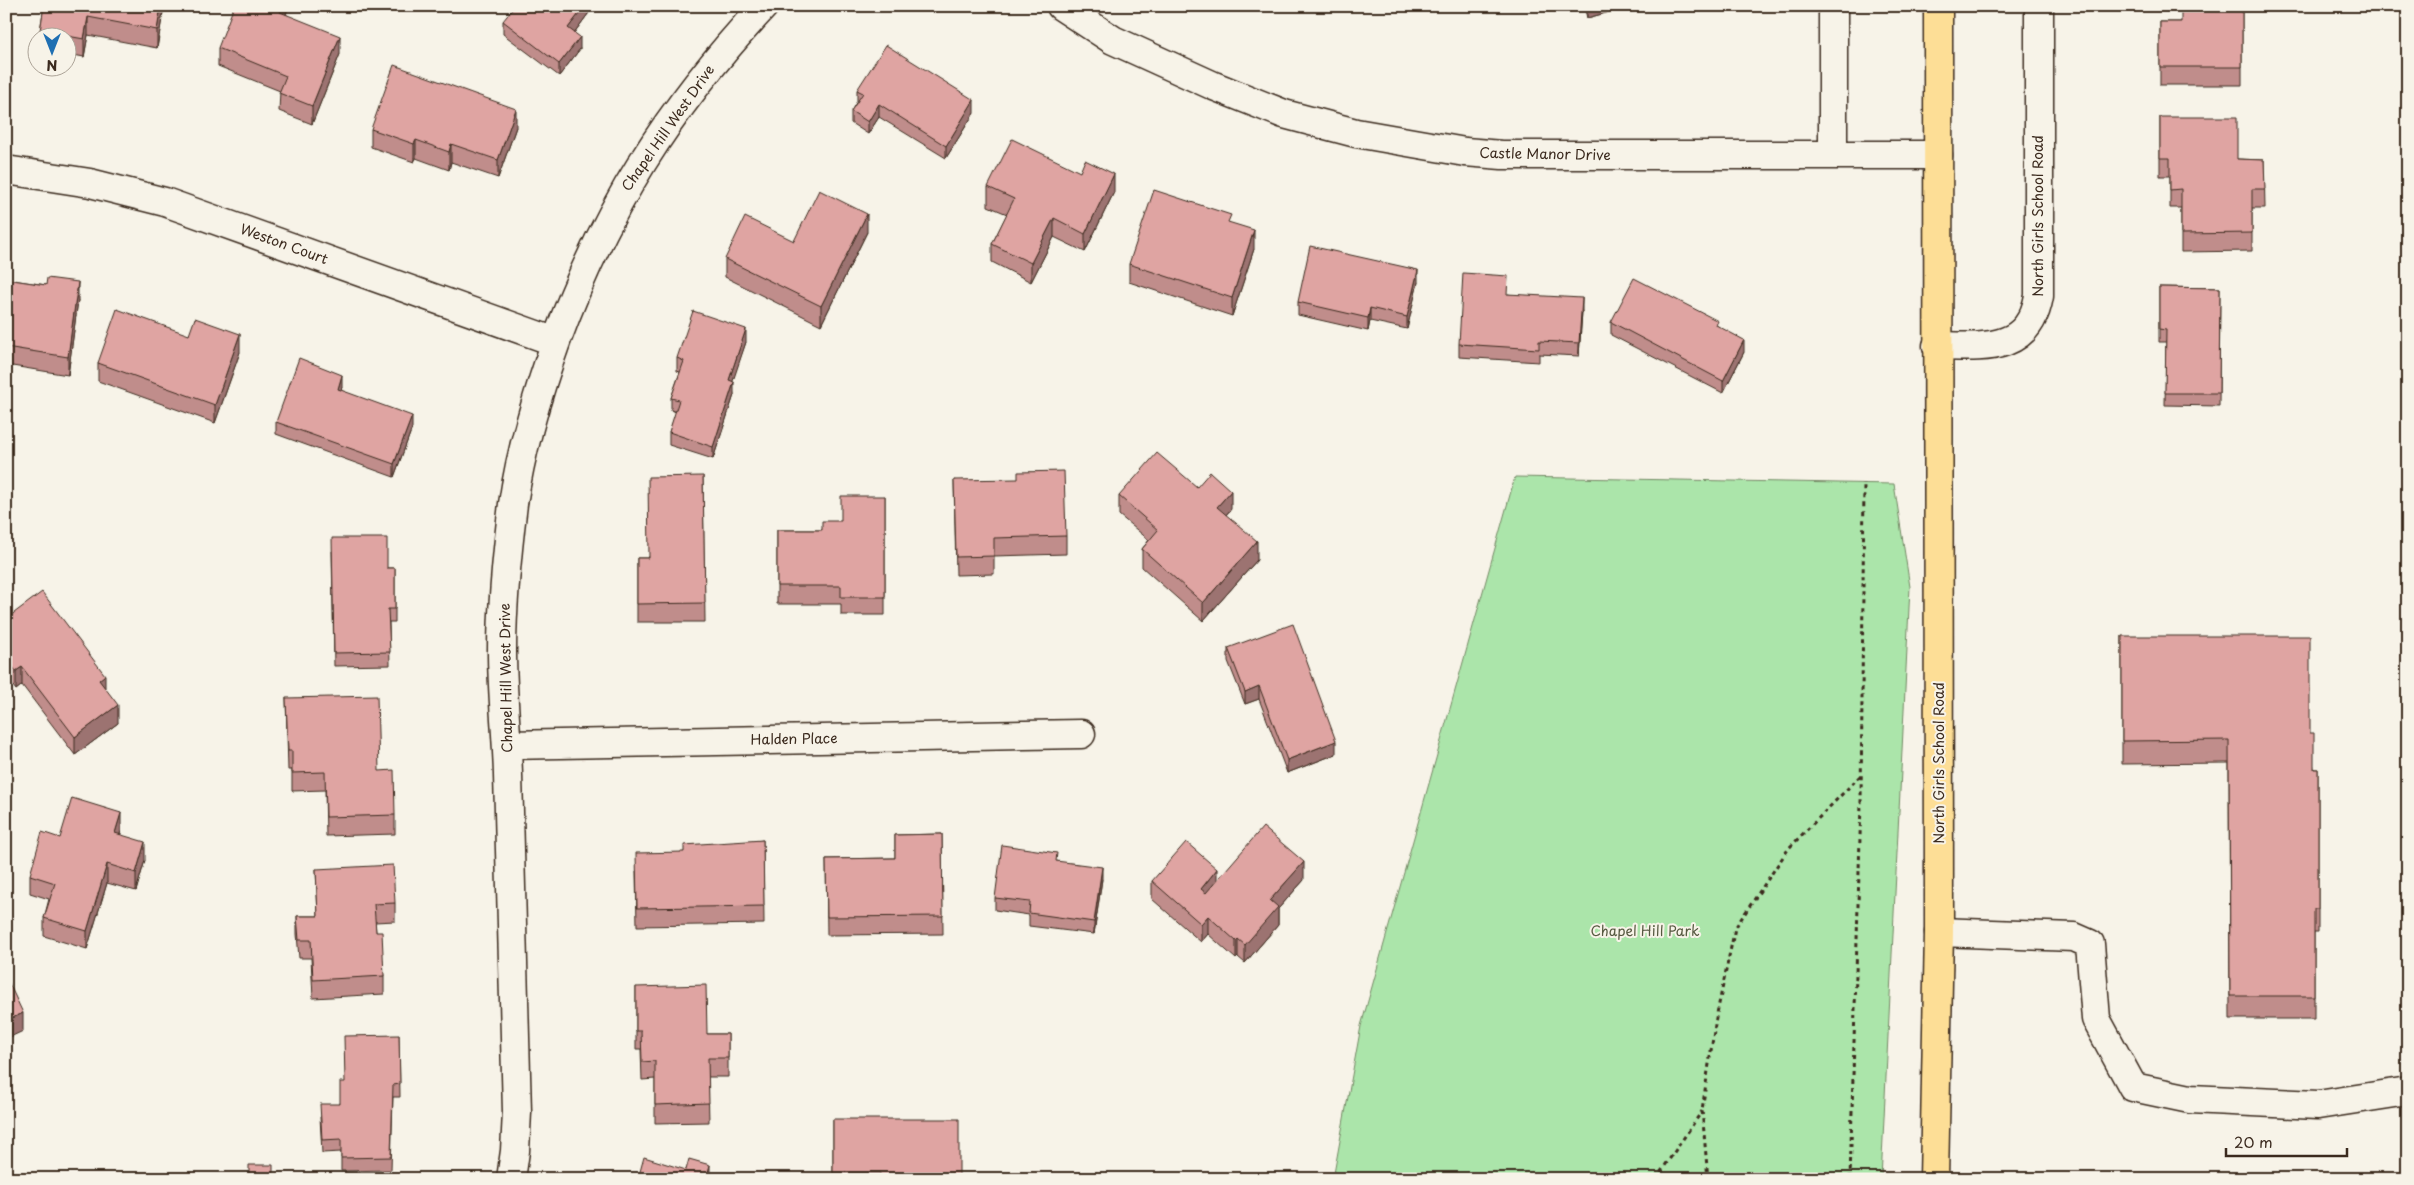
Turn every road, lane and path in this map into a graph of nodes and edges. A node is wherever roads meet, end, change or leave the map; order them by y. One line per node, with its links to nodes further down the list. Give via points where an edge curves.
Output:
1 (764, 6): 9 (street, Chapel Hill West Drive, via 698,82 625,187 576,287)
2 (1061, 6): 6 (street, Castle Manor Drive, via 1114,40 1214,86 1284,114 1356,133 1465,152 1502,155)
3 (1833, 6): 6 (street)
4 (1938, 6): 7 (main road, North Girls School Road)
5 (2039, 6): 10 (street, North Girls School Road, via 2039,296 2036,311 2028,326 2015,338 1991,347)
6 (1833, 154): 7 (street, Castle Manor Drive)
7 (1938, 155): 10 (main road, North Girls School Road)
8 (6, 170): 9 (street, Weston Court, via 90,183 165,202)
9 (556, 342): 13 (street, Chapel Hill West Drive, via 531,420 514,502 502,650)
10 (1937, 346): 15 (main road, North Girls School Road)
11 (1864, 483): 14 (path)
12 (1081, 734): 13 (street, Halden Place)
13 (507, 745): 18 (street, Chapel Hill West Drive, via 517,1112)
14 (1861, 775): 17 (path, via 1789,848 1735,928 1716,1018); 21 (path)
15 (1939, 932): 16 (street, via 2074,936 2090,944 2096,1019 2133,1087 2190,1099 2318,1106); 22 (main road, North Girls School Road)
16 (2408, 1091)
17 (1702, 1110): 19 (path); 20 (path)
18 (510, 1179)
19 (1656, 1179)
20 (1708, 1179)
21 (1850, 1179)
22 (1934, 1179)

